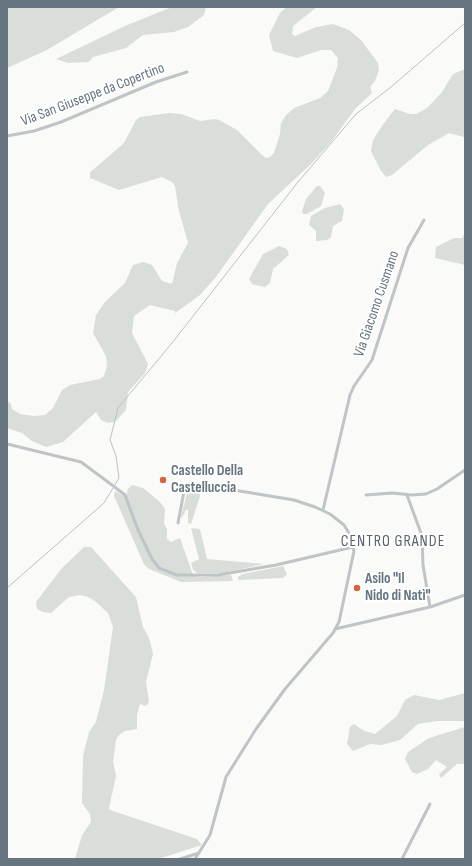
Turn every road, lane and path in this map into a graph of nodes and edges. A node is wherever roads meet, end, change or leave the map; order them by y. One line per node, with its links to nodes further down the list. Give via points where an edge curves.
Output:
1 (187, 72): 2 (street, Via San Giuseppe da Copertino, via 156,82 61,122)
2 (7, 136)
3 (424, 220): 8 (street, Via Giacomo Cusmano, via 408,248 372,360 350,395)
4 (7, 444): 10 (street, via 81,462 112,485 125,495 152,559 165,571 178,575 218,575)
5 (465, 470): 7 (street, via 433,491 423,495)
6 (366, 495): 7 (street)
7 (408, 495): 12 (street, via 422,536 423,566)
8 (322, 510): 9 (street, via 294,500 189,483 185,486); 10 (street, via 344,525)
9 (178, 524)
10 (354, 547): 13 (street)
11 (465, 595): 12 (street)
12 (430, 607): 13 (street)
13 (335, 629): 15 (street, via 285,689 226,777 210,835)
14 (430, 804): 18 (street)
15 (200, 852): 16 (street); 17 (street)
16 (180, 859)
17 (195, 859)
18 (402, 859)

